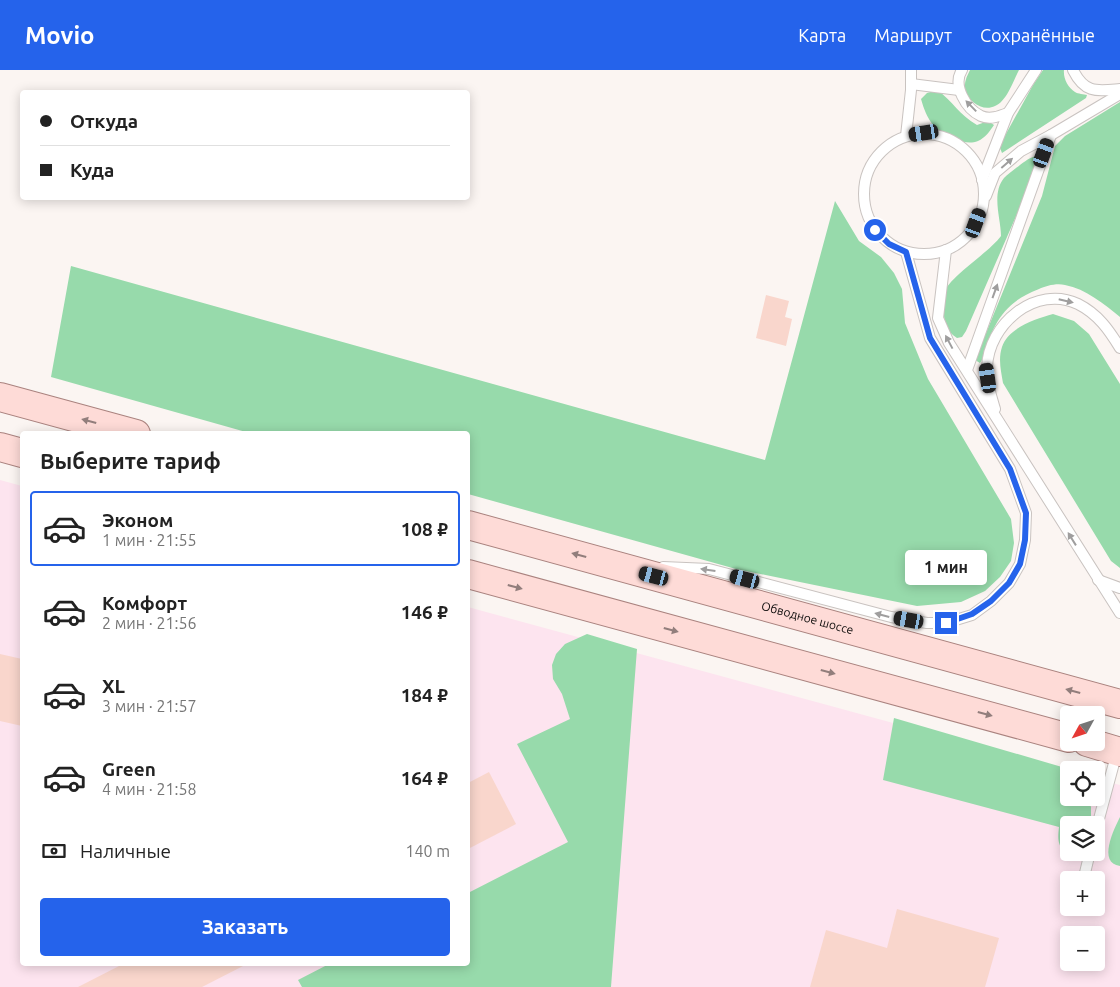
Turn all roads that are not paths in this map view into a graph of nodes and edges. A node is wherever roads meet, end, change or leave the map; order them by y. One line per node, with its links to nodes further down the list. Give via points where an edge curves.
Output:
1 (911, 70): 5 (lane)
2 (962, 70): 7 (lane)
3 (1036, 70): 9 (lane)
4 (1074, 70): 6 (lane, via 1079,81 1095,91)
5 (911, 84): 7 (lane); 11 (lane)
6 (1120, 89)
7 (959, 90): 9 (lane, one-way to 7, via 982,116 969,106)
8 (1120, 94): 10 (lane)
9 (1008, 113): 12 (lane)
10 (1051, 135): 13 (lane, one-way to 10, via 996,173 1021,150); 17 (lane, one-way to 10)
11 (906, 136): 12 (lane, via 924,133 942,136 958,144 971,156); 15 (lane, via 888,145 875,158 866,175 863,194 866,213 875,230 889,244)
12 (982, 180): 13 (lane)
13 (983, 204): 14 (lane, via 976,223 964,240)
14 (946, 250): 15 (lane, via 926,255); 17 (lane, one-way to 14, via 938,318)
15 (906, 252): 24 (lane, one-way to 24, via 930,338 1010,469 1026,513 1020,564 1009,583 972,614 946,623 926,623 709,570)
16 (1120, 348): 19 (lane, one-way to 16, via 986,367 992,343 1001,328 1021,308 1056,298 1078,304 1099,318)
17 (966, 370): 19 (lane)
18 (0, 396): 20 (main road, one-way to 18)
19 (998, 420): 26 (lane, one-way to 19)
20 (125, 431)
21 (0, 447): 22 (main road)
22 (20, 452)
23 (470, 526): 24 (main road, Обводное шоссе, one-way to 23)
24 (617, 565): 29 (main road, Обводное шоссе, one-way to 24)
25 (470, 575): 30 (main road, one-way to 30)
26 (1098, 580): 27 (lane); 28 (lane)
27 (1120, 588)
28 (1120, 613)
29 (1120, 704)
30 (1060, 736)
31 (1105, 747): 32 (main road)
32 (1119, 751): 33 (lane)
33 (1100, 816)

